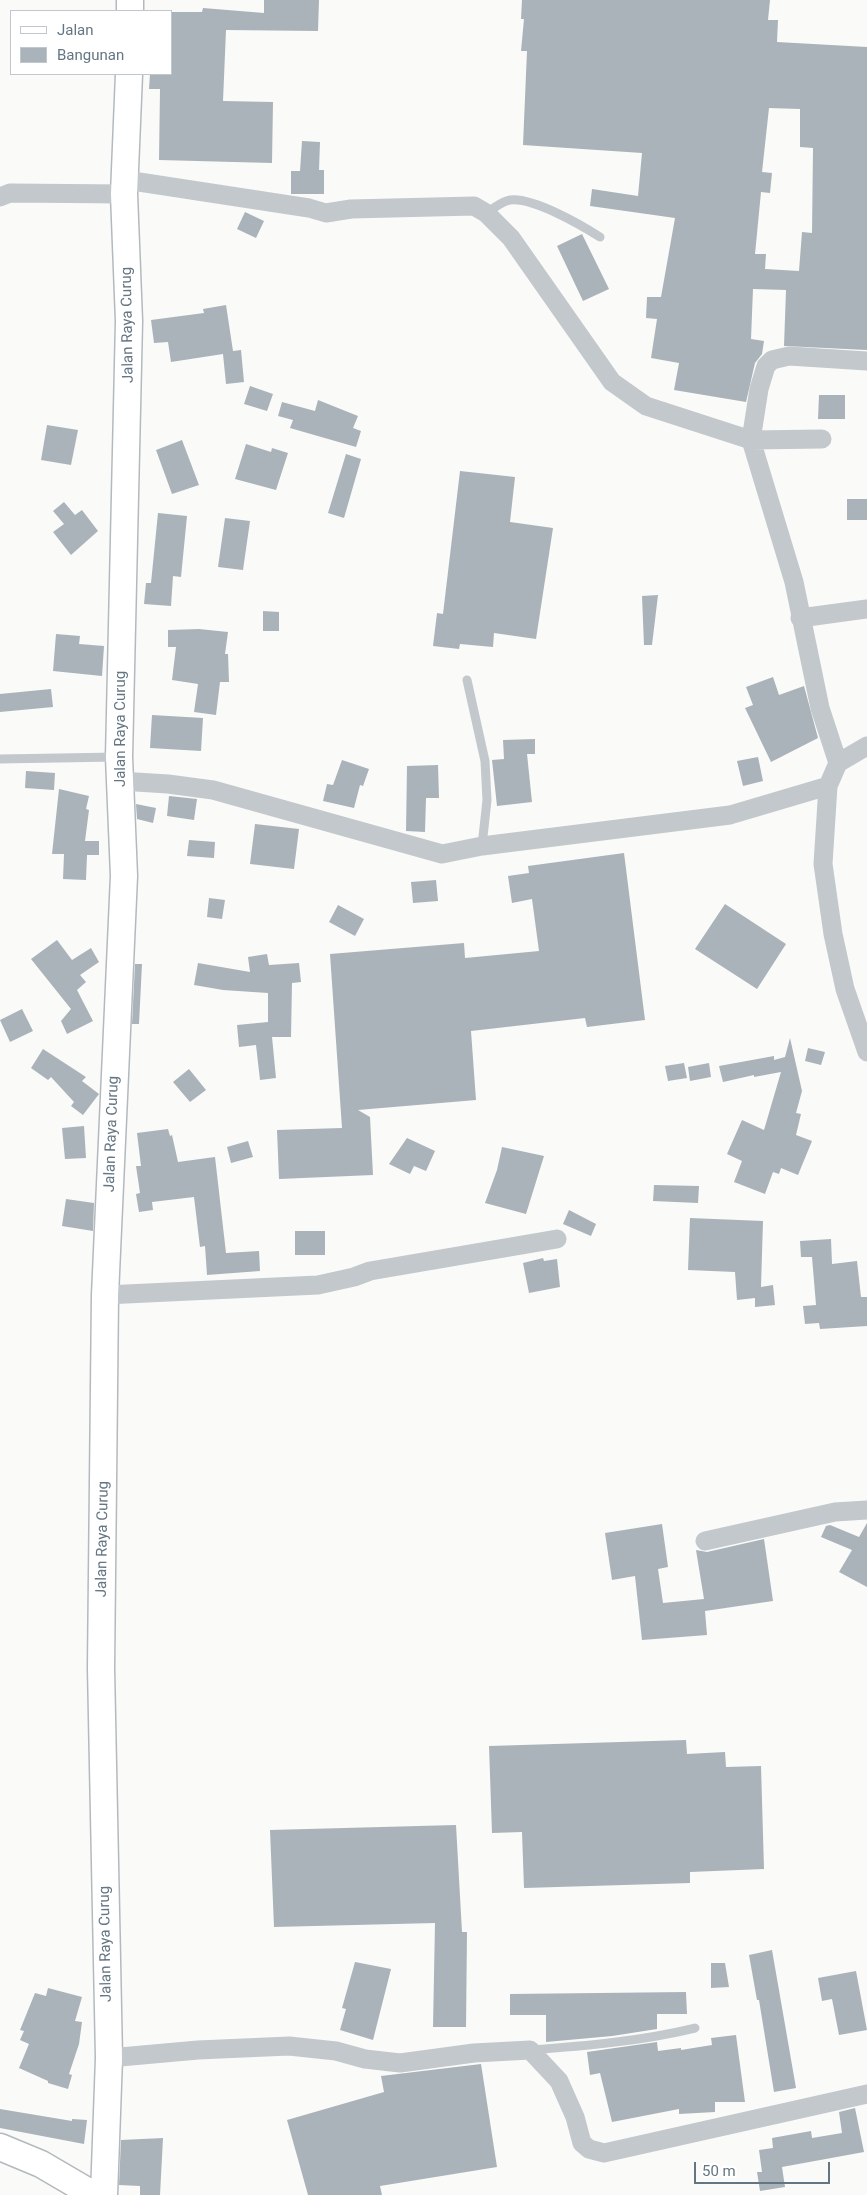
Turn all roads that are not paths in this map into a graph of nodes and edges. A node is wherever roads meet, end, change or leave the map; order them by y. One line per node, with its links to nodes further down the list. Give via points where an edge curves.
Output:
1 (129, 75): 2 (street, Jalan Raya Curug)
2 (125, 187): 3 (street, via 10,193); 4 (street, via 309,208 326,213 351,209 474,206); 15 (street, Jalan Raya Curug, via 130,321)
3 (0, 197)
4 (486, 213): 5 (lane, via 503,202 516,200 575,221); 8 (street, via 511,238 612,382 646,406)
5 (600, 237)
6 (867, 361): 8 (street, via 789,356 772,360 766,366 759,389)
7 (822, 439): 8 (street)
8 (752, 440): 10 (street, via 794,582)
9 (867, 609): 10 (street)
10 (800, 618): 14 (street, via 820,708)
11 (466, 680): 17 (lane, via 485,761 487,800)
12 (867, 746): 14 (street)
13 (0, 759): 15 (lane)
14 (838, 763): 16 (street)
15 (120, 769): 17 (street, via 168,784 213,790 442,854); 20 (street, Jalan Raya Curug, via 124,876)
16 (828, 786): 17 (street, via 730,815); 18 (street, via 823,864 833,934 845,989)
17 (482, 846)
18 (867, 1052)
19 (557, 1240): 20 (street, via 370,1271 318,1285)
20 (105, 1295): 25 (street, Jalan Raya Curug, via 102,1668)
21 (867, 1510): 22 (street, via 819,1515)
22 (705, 1541)
23 (694, 2028): 24 (lane, via 664,2036)
24 (530, 2050): 25 (street, via 474,2053 400,2063 289,2046); 26 (street, via 559,2081 582,2143 596,2152 604,2153)
25 (109, 2058): 29 (street, Jalan Raya Curug)
26 (867, 2094)
27 (0, 2147): 28 (street, via 41,2164)
28 (94, 2195)
29 (104, 2195)

